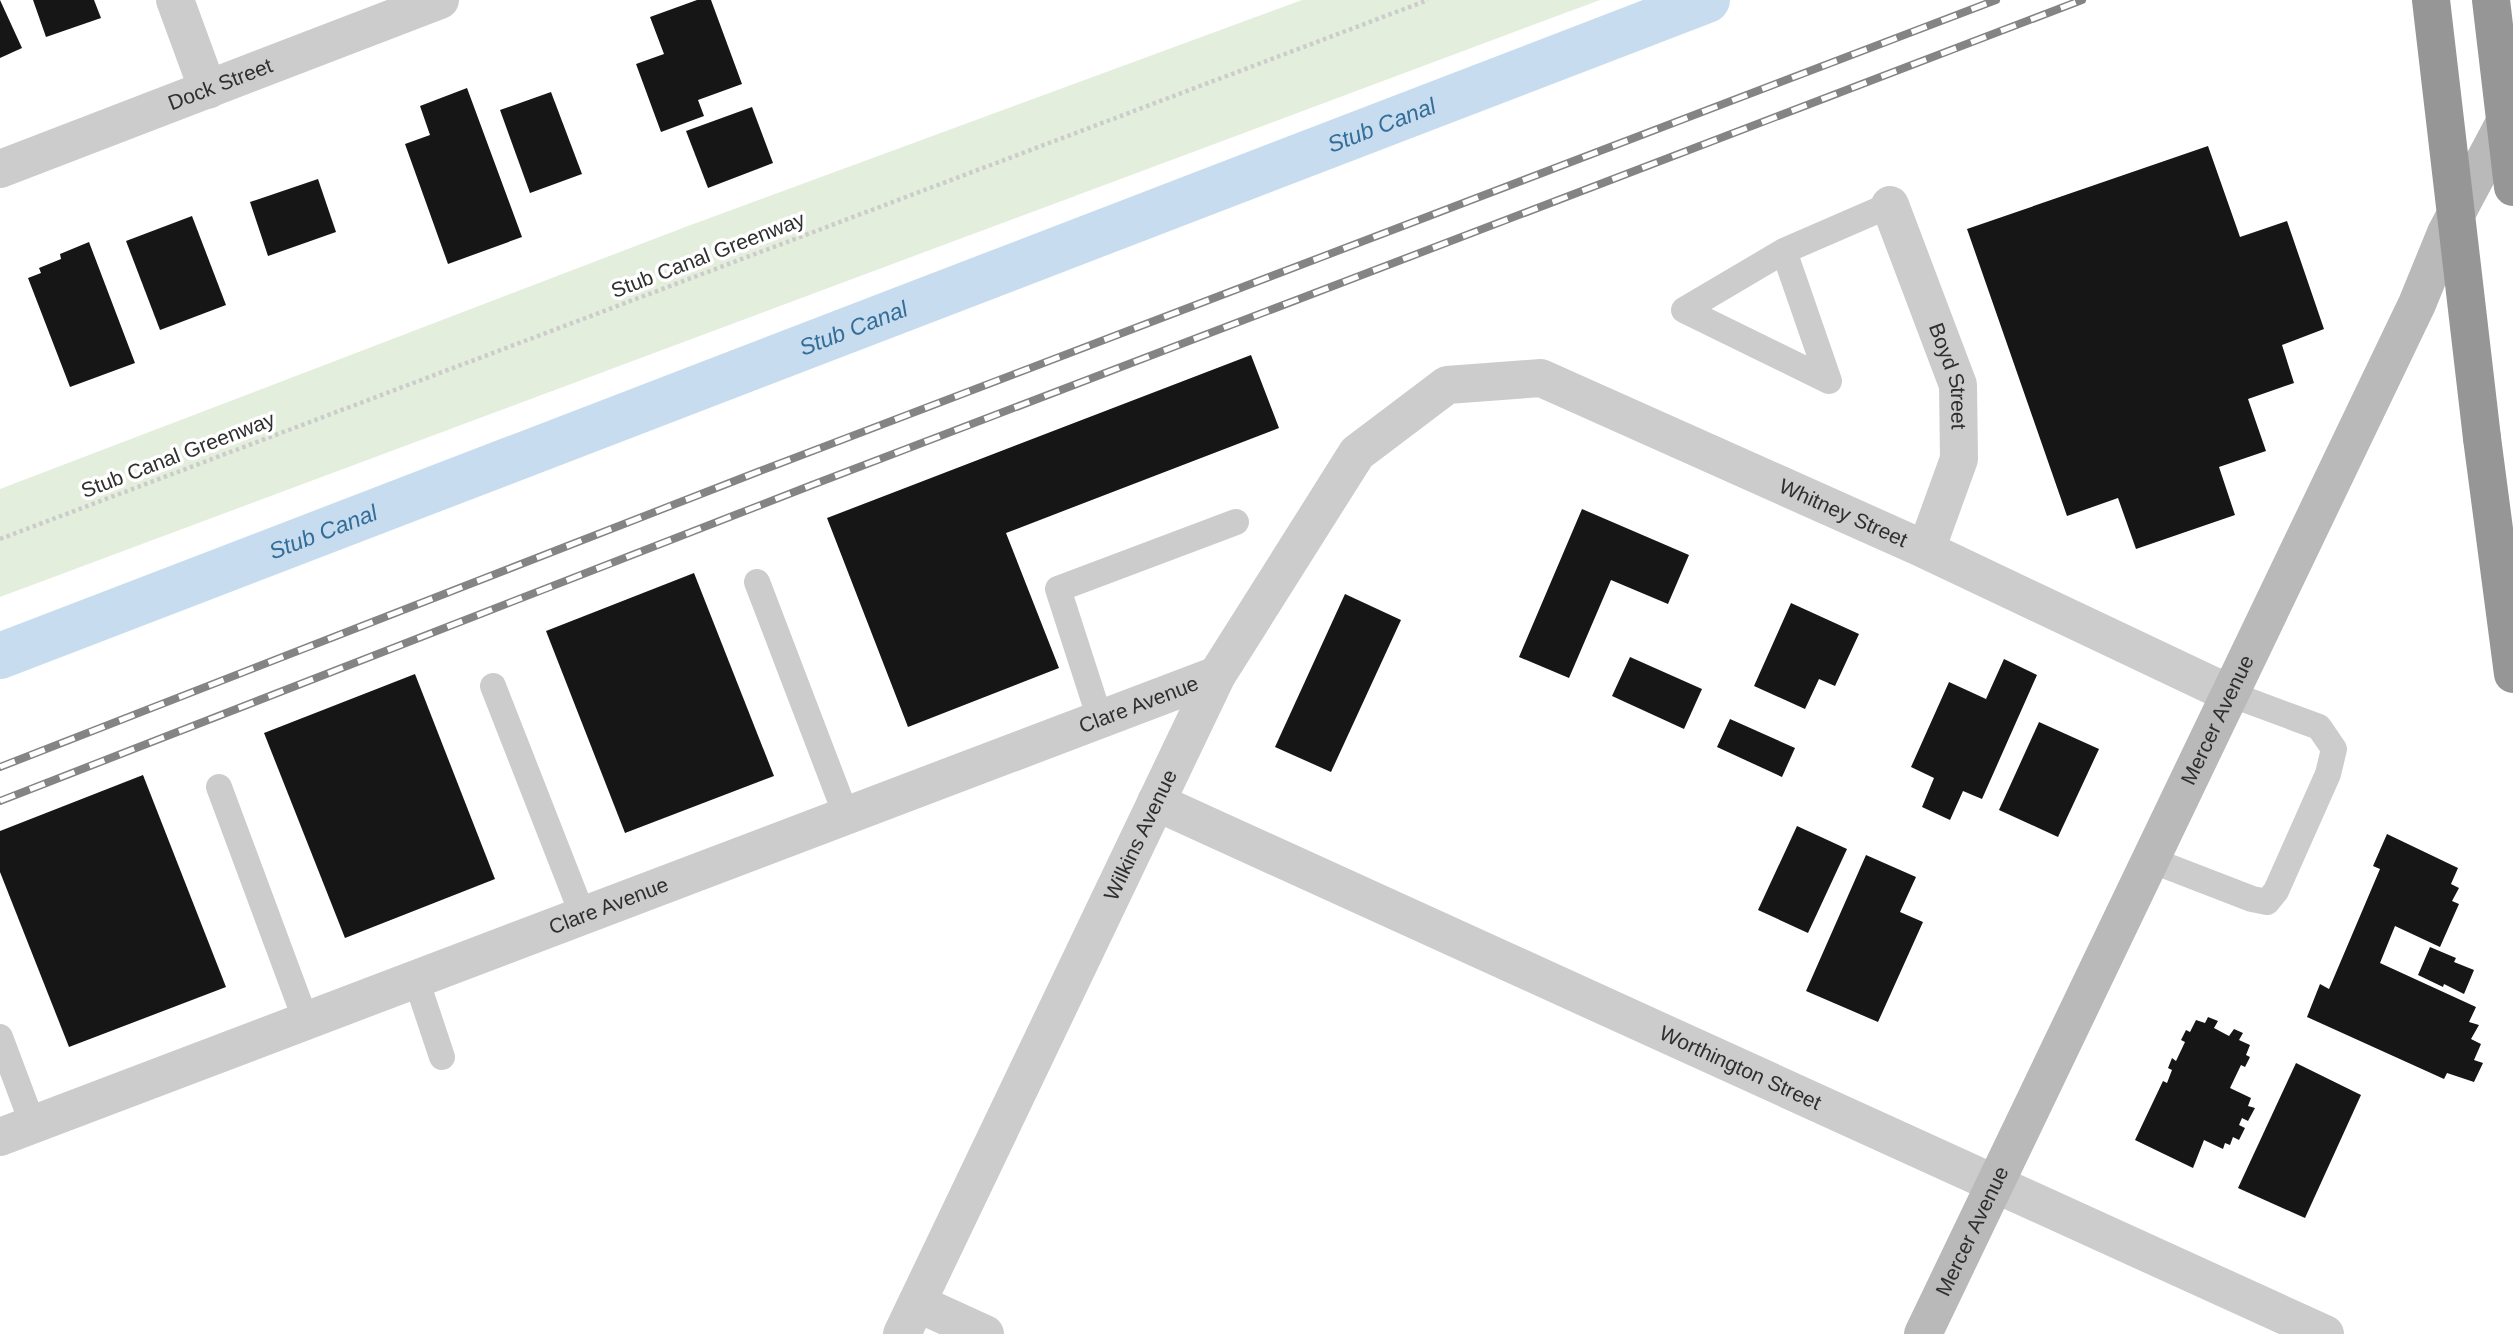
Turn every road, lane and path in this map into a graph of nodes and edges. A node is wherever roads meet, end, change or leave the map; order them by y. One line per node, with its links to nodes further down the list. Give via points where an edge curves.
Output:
1 (174, 0): 6 (street)
2 (440, 0): 6 (street, Dock Street)
3 (1428, 0): 14 (path, Stub Canal Greenway)
4 (2431, 0): 17 (highway, bridge)
5 (2491, 0): 9 (highway, bridge)
6 (208, 90): 8 (street, Dock Street)
7 (2513, 107): 20 (street, Mercer Avenue, via 2446,233 2417,304)
8 (0, 169)
9 (2513, 187)
10 (1890, 205): 11 (lane); 15 (street, Boyd Street, via 1958,385 1959,459)
11 (1784, 251): 11 (lane, via 1684,310 1829,382 1820,355)
12 (1447, 385): 15 (street, Whitney Street, via 1541,378); 18 (street, Wilkins Avenue, via 1357,453)
13 (1236, 522): 21 (lane, via 1058,589)
14 (0, 539)
15 (1926, 550): 20 (street, Whitney Street)
16 (757, 582): 24 (lane)
17 (2513, 674)
18 (1217, 675): 21 (street, Clare Avenue); 23 (street, Wilkins Avenue)
19 (493, 686): 26 (lane)
20 (2230, 695): 25 (street, Mercer Avenue); 25 (lane, via 2319,727 2334,749 2328,774 2276,891 2267,902 2252,899)
21 (1100, 719): 24 (street, Clare Avenue)
22 (219, 787): 28 (lane)
23 (1156, 802): 32 (street, Worthington Street); 33 (street, Wilkins Avenue)
24 (846, 816): 26 (street, Clare Avenue)
25 (2151, 860): 32 (street, Mercer Avenue)
26 (583, 916): 27 (street, Clare Avenue)
27 (416, 979): 28 (street, Clare Avenue); 30 (lane)
28 (306, 1021): 31 (street, Clare Avenue)
29 (0, 1037): 31 (lane)
30 (442, 1057)
31 (16, 1131)
32 (1995, 1185): 35 (street, Mercer Avenue); 36 (street, Worthington Street)
33 (909, 1318): 34 (street)
34 (985, 1334)
35 (1923, 1334)
36 (2325, 1334)

